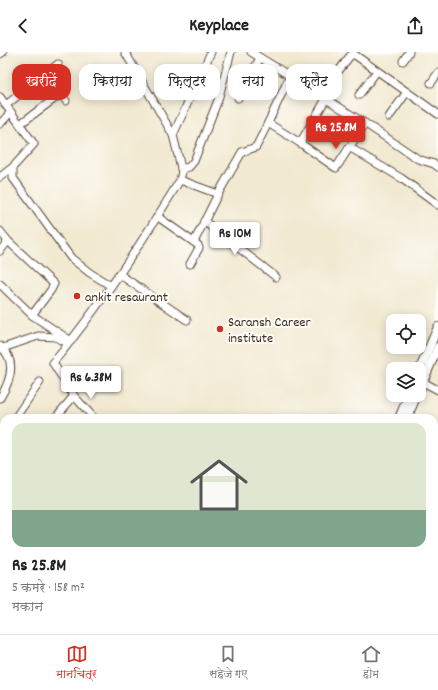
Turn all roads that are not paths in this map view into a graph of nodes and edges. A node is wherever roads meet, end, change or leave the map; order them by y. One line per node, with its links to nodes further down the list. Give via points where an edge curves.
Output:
1 (3, 52): 7 (street)
2 (125, 52): 32 (street)
3 (211, 52): 32 (street)
4 (231, 52): 37 (street, via 218,100 194,161 189,167)
5 (251, 52): 8 (street)
6 (409, 52): 9 (street)
7 (0, 54)
8 (260, 58): 10 (street); 14 (street)
9 (403, 61)
10 (257, 64)
11 (342, 66): 12 (street, via 353,54)
12 (377, 71): 17 (street); 18 (street)
13 (438, 73): 15 (street)
14 (286, 74)
15 (431, 84)
16 (286, 85): 28 (street)
17 (407, 92): 26 (street); 27 (street)
18 (359, 95)
19 (0, 97): 24 (street)
20 (12, 99): 24 (street)
21 (53, 100): 31 (street)
22 (325, 100): 33 (street)
23 (328, 100): 29 (street)
24 (6, 104): 25 (street)
25 (11, 112): 30 (street); 31 (street)
26 (438, 114)
27 (389, 117)
28 (268, 123): 33 (street); 40 (street, via 256,147 242,152)
29 (365, 123): 34 (street); 36 (street, via 418,159)
30 (0, 124)
31 (20, 124): 35 (street, via 34,144)
32 (173, 135): 37 (street)
33 (300, 143): 34 (street, via 336,168)
34 (349, 147): 41 (street, via 401,178)
35 (13, 167): 38 (street); 52 (street, via 13,178 71,258)
36 (438, 167)
37 (181, 168): 39 (street)
38 (0, 177)
39 (180, 180): 40 (street); 42 (street)
40 (218, 194): 43 (street)
41 (438, 205)
42 (158, 217): 46 (street); 49 (street)
43 (204, 221): 46 (street); 50 (street)
44 (0, 231): 45 (street)
45 (8, 241): 47 (street); 53 (street, via 54,284)
46 (194, 242): 48 (street, via 199,248)
47 (0, 251)
48 (190, 264)
49 (119, 274): 52 (street); 54 (street)
50 (276, 277)
51 (0, 284): 53 (street)
52 (111, 286): 56 (street)
53 (32, 315): 56 (street)
54 (187, 320)
55 (438, 327): 59 (main road)
56 (70, 343): 57 (street, via 56,337 38,336); 64 (street, via 53,363)
57 (1, 347): 65 (street, via 9,358 11,370 7,386)
58 (438, 347): 60 (main road)
59 (423, 362)
60 (426, 375)
61 (40, 382): 68 (street)
62 (426, 384): 63 (street)
63 (438, 390)
64 (74, 396): 69 (street); 70 (street)
65 (0, 398)
66 (406, 402): 71 (main road)
67 (414, 402): 72 (main road)
68 (18, 414)
69 (58, 414)
70 (90, 414)
71 (401, 414)
72 (409, 414)

